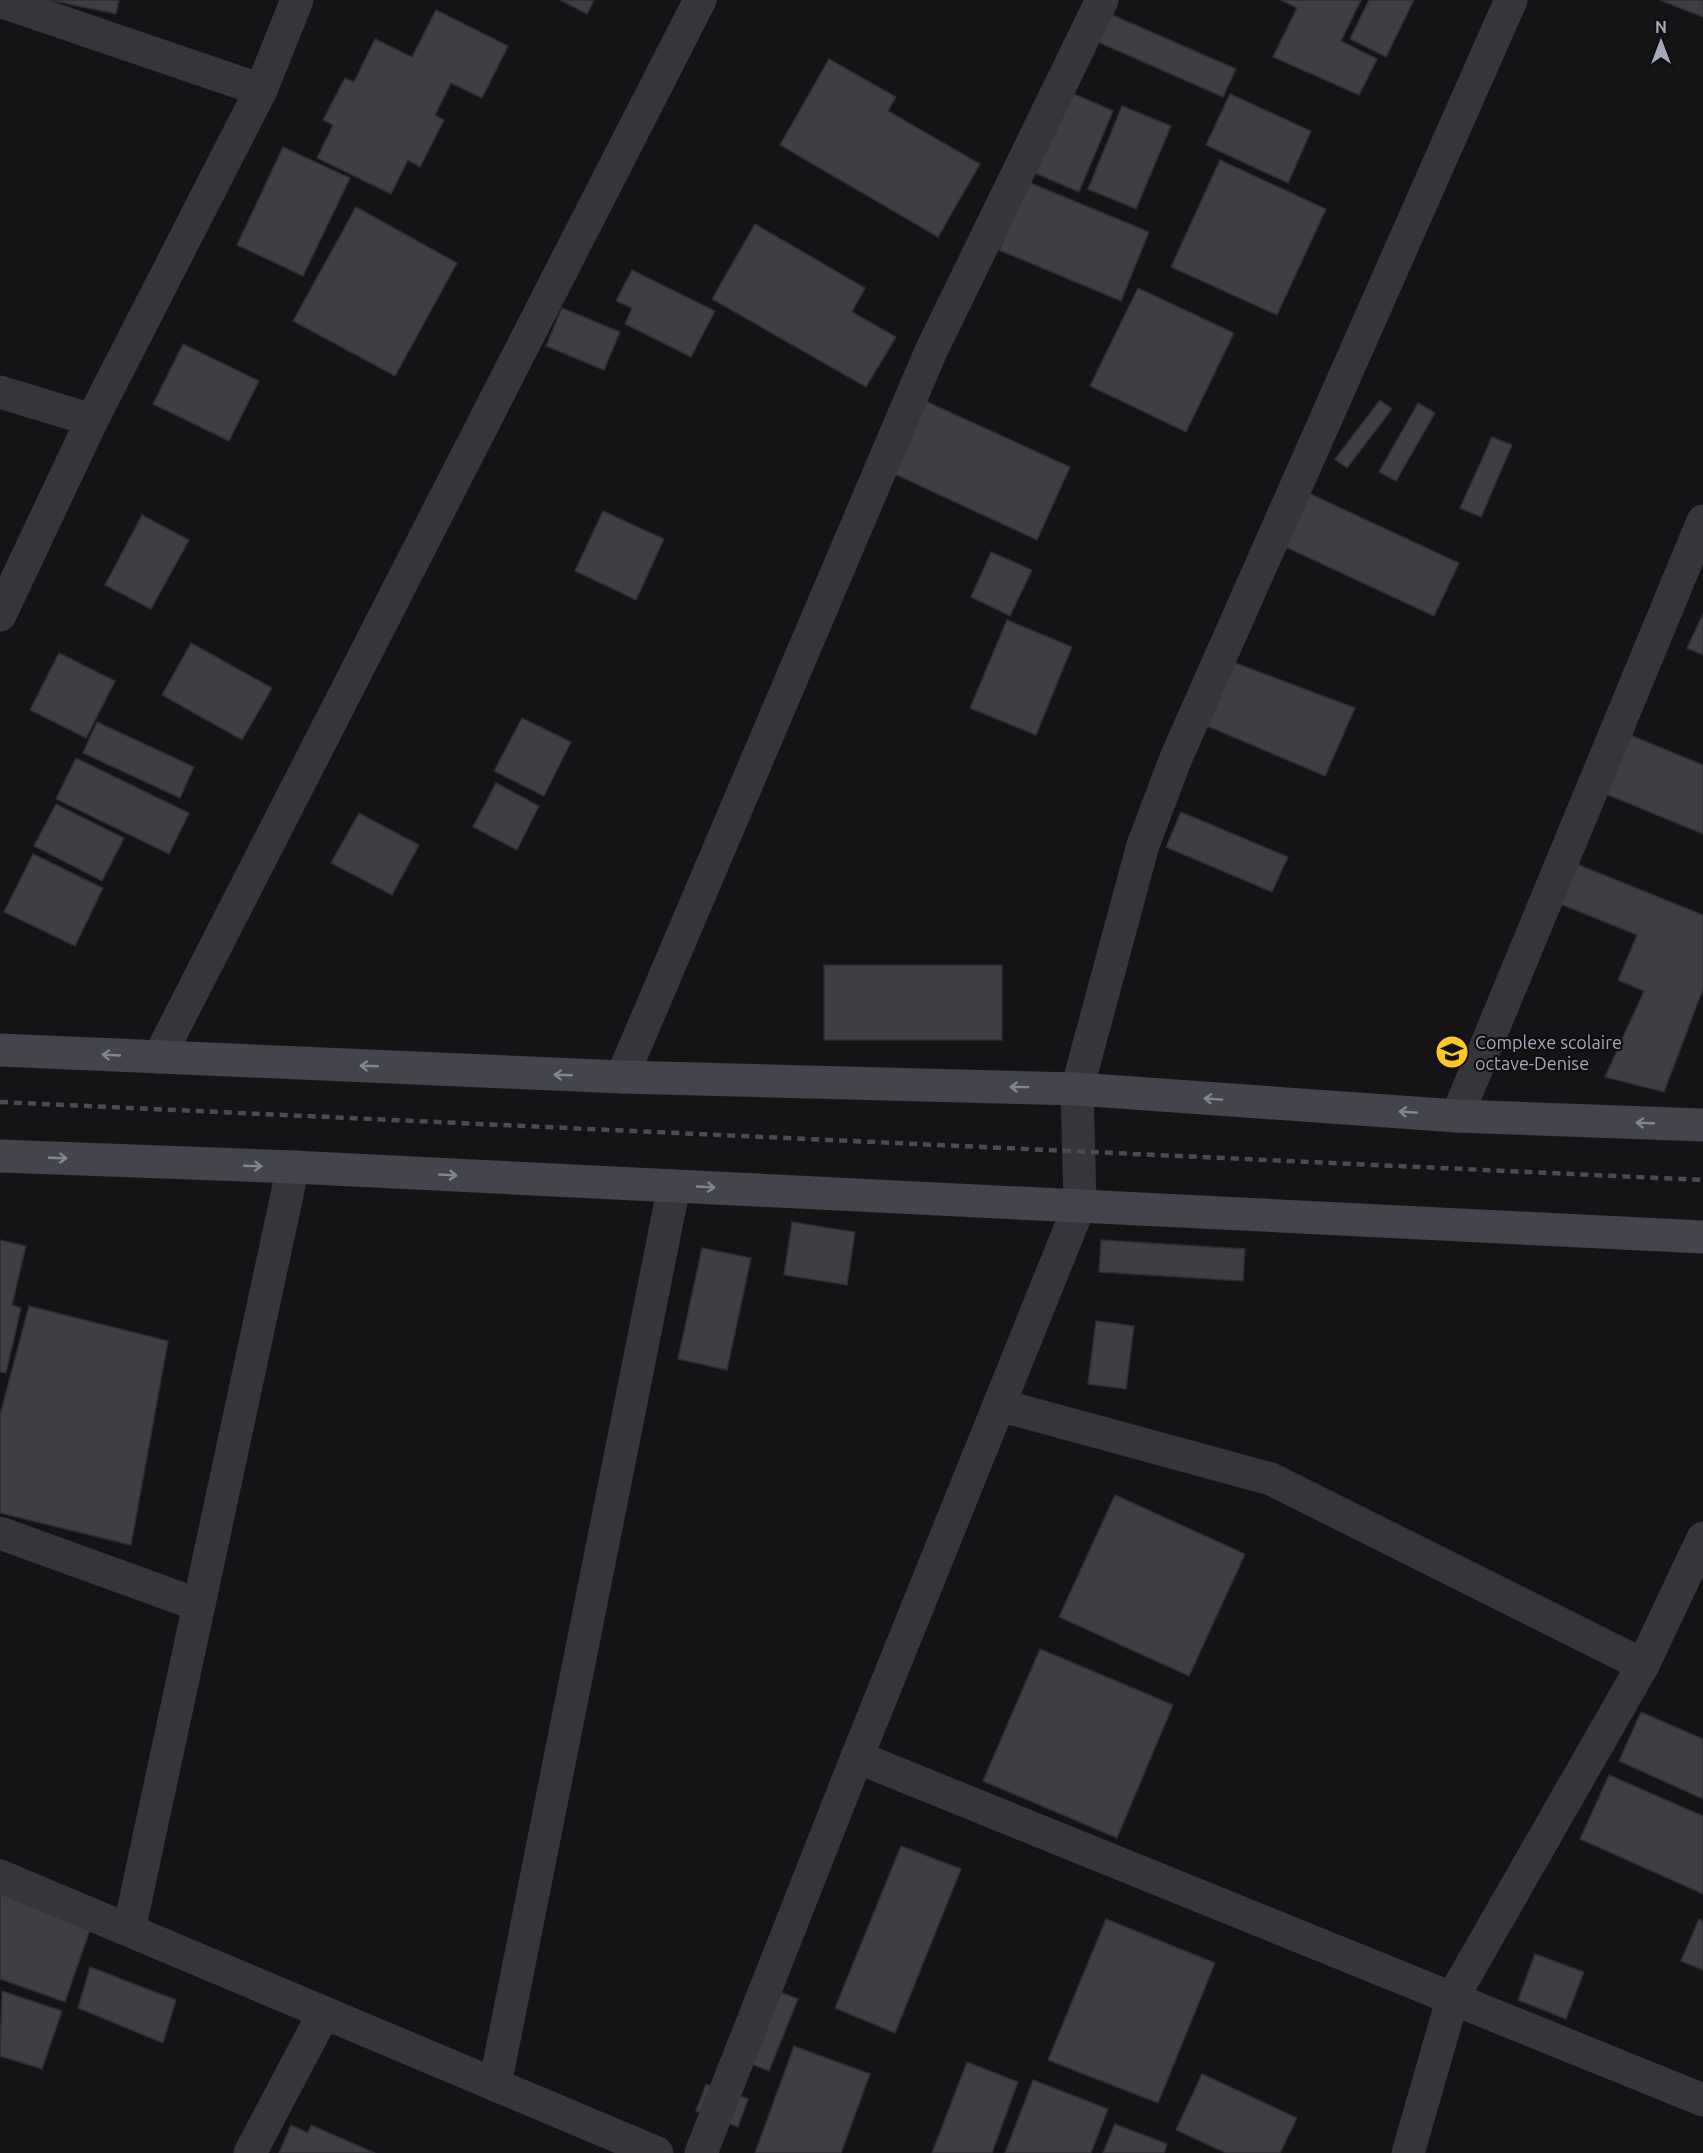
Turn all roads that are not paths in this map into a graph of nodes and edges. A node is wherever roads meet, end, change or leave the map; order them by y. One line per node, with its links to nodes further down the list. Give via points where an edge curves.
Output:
1 (297, 0): 6 (street)
2 (700, 0): 12 (street)
3 (1102, 0): 13 (street, via 930,351)
4 (1510, 0): 14 (street, via 1176,758 1143,845)
5 (0, 1): 6 (street)
6 (261, 90): 8 (street)
7 (0, 392): 8 (street)
8 (92, 420): 10 (street)
9 (1703, 521): 15 (street)
10 (0, 615)
11 (0, 1050): 12 (main road, one-way to 11)
12 (159, 1057): 13 (main road, one-way to 12)
13 (622, 1077): 14 (main road, one-way to 13)
14 (1077, 1089): 15 (main road, one-way to 14); 20 (street)
15 (1456, 1116): 16 (main road, one-way to 15)
16 (1703, 1125)
17 (0, 1156): 18 (main road, one-way to 18)
18 (293, 1167): 19 (main road, one-way to 19); 25 (street)
19 (674, 1186): 20 (main road, one-way to 20); 32 (street)
20 (1080, 1204): 21 (main road); 22 (street)
21 (1703, 1237)
22 (999, 1405): 26 (street, via 1271,1479); 27 (street)
23 (0, 1533): 25 (street)
24 (1703, 1538): 26 (street)
25 (199, 1605): 29 (street)
26 (1643, 1665): 30 (street)
27 (857, 1757): 30 (street); 36 (street)
28 (0, 1876): 29 (street)
29 (129, 1930): 31 (street)
30 (1453, 1997): 33 (street); 37 (street)
31 (324, 2013): 32 (street); 34 (street)
32 (495, 2085): 35 (street)
33 (1703, 2100)
34 (250, 2153)
35 (657, 2153)
36 (701, 2153)
37 (1408, 2153)

